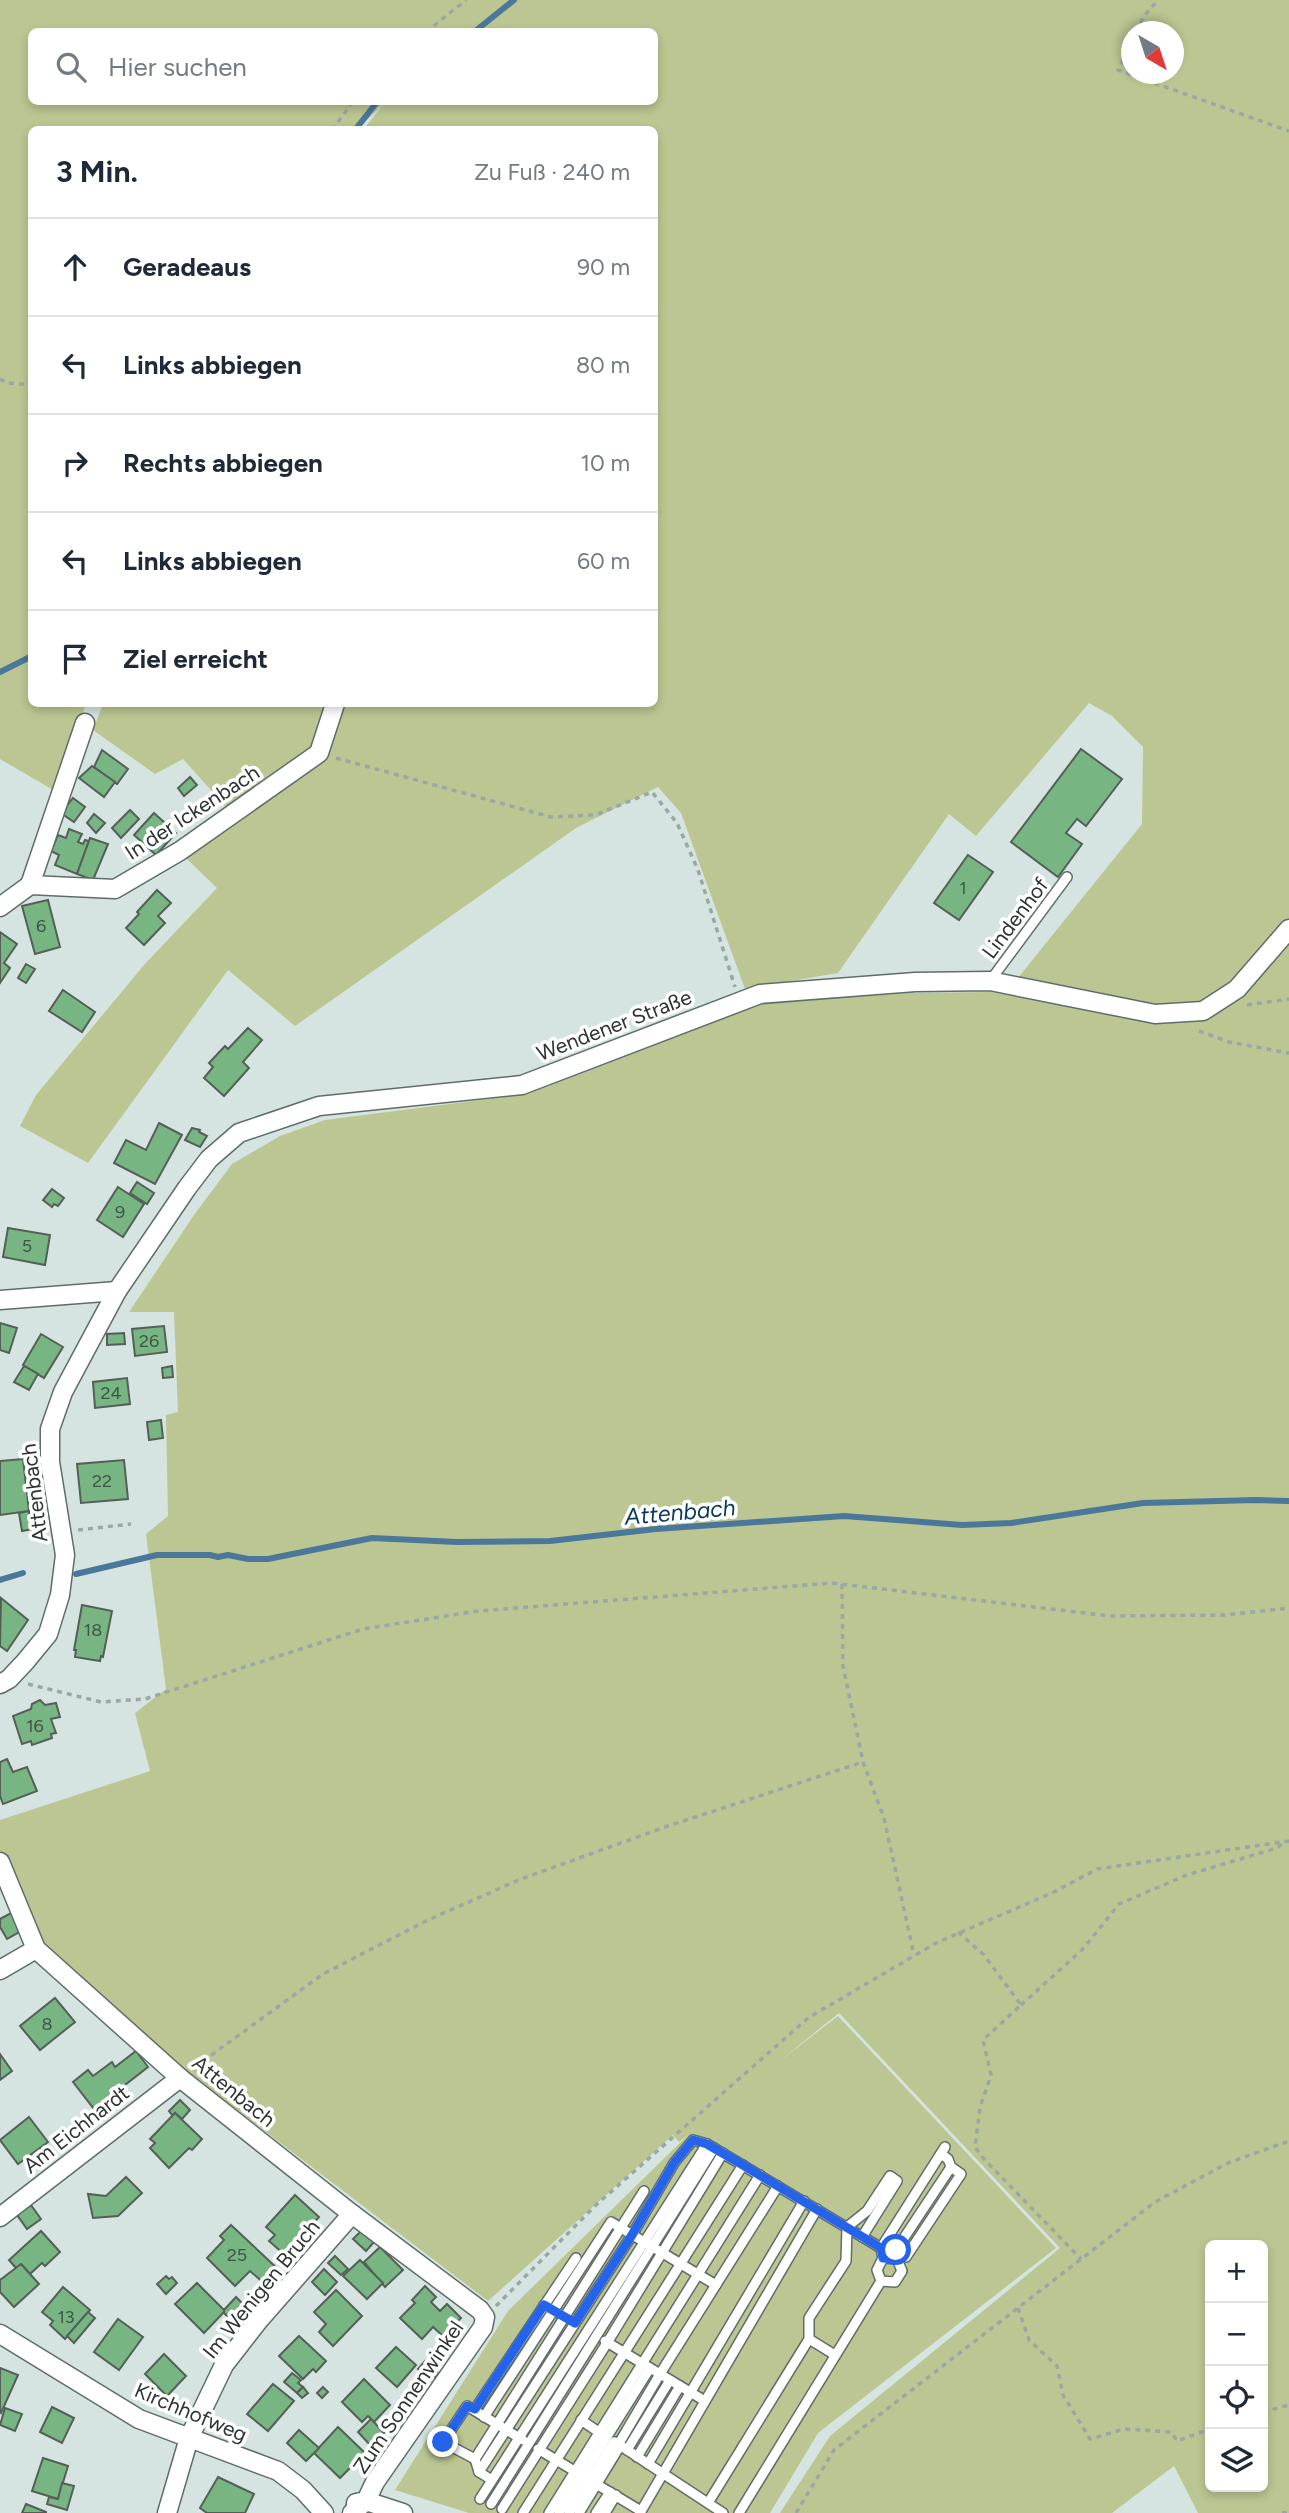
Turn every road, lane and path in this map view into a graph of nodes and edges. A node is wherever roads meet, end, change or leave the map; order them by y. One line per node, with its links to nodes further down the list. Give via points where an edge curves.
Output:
1 (466, 0): 4 (path)
2 (1158, 0): 3 (path)
3 (1142, 21)
4 (431, 28)
5 (1157, 84): 8 (path)
6 (351, 105): 7 (path)
7 (335, 126)
8 (1289, 131)
9 (0, 379): 10 (path)
10 (28, 385)
11 (334, 707): 13 (street)
12 (85, 723): 15 (street)
13 (319, 753): 15 (street, In der Ickenbach, via 180,851 115,889); 19 (path, via 551,817 595,815 652,792 677,823 698,870)
14 (1067, 877): 18 (lane, Lindenhof)
15 (30, 885): 16 (street)
16 (0, 907)
17 (1289, 929): 18 (street, Wendener Straße, via 1237,989 1203,1011 1155,1014)
18 (990, 981): 19 (street, Wendener Straße, via 760,994)
19 (740, 1002): 22 (street, Wendener Straße, via 522,1085 318,1106 240,1133 209,1159)
20 (1192, 1028): 21 (path, via 1229,1042)
21 (1289, 1053)
22 (117, 1291): 23 (street); 25 (street, Attenbach, via 63,1392 50,1429 50,1462)
23 (0, 1300)
24 (131, 1524): 25 (path)
25 (61, 1532): 28 (street, Attenbach, via 65,1555 60,1595 48,1634)
26 (842, 1584): 27 (path, via 1110,1616 1225,1615); 28 (path, via 491,1609 363,1629 145,1699 101,1702); 29 (path, via 843,1666)
27 (1289, 1608)
28 (4, 1681)
29 (863, 1762): 34 (path, via 884,1818); 37 (path, via 521,1879 428,1920 323,1974)
30 (1287, 1841): 32 (path, via 1097,1869); 36 (path, via 1119,1904 1083,1948)
31 (0, 1862): 33 (street, Attenbach)
32 (958, 1932): 34 (path); 36 (path, via 984,1955)
33 (36, 1949): 35 (street); 37 (street, Attenbach)
34 (914, 1955): 66 (path, via 808,2018 596,2205)
35 (0, 1970)
36 (1021, 2005): 57 (path, via 983,2040 991,2075 980,2108 975,2147)
37 (180, 2078): 46 (street, Attenbach); 47 (street, Am Eichhardt)
38 (1289, 2141): 57 (path, via 1228,2163 1155,2202)
39 (715, 2149): 40 (lane); 50 (lane, via 693,2140 674,2163); 52 (lane); 53 (lane)
40 (743, 2165): 41 (lane); 58 (lane)
41 (760, 2175): 42 (lane); 59 (lane)
42 (778, 2186): 44 (lane); 61 (lane)
43 (644, 2191): 49 (lane)
44 (804, 2201): 45 (lane); 78 (lane)
45 (817, 2209): 48 (lane); 79 (lane)
46 (352, 2214): 66 (street, Attenbach); 87 (street, Im Wenigen Bruch, via 224,2365)
47 (0, 2217)
48 (847, 2227): 51 (lane); 51 (lane, via 867,2211 890,2176 897,2180); 70 (lane, via 846,2261 809,2318)
49 (620, 2228): 50 (lane); 64 (lane, via 611,2222); 65 (lane)
50 (632, 2235): 52 (lane); 67 (lane)
51 (862, 2237): 54 (lane)
52 (648, 2245): 53 (lane); 68 (lane)
53 (662, 2253): 58 (lane); 71 (lane)
54 (882, 2253): 55 (lane); 55 (lane, via 943,2150 951,2167 896,2250); 60 (lane, via 877,2270)
55 (899, 2256): 60 (lane, via 902,2271 895,2282)
56 (576, 2258): 62 (lane)
57 (1081, 2259): 63 (path)
58 (680, 2264): 59 (lane); 72 (lane)
59 (698, 2274): 61 (lane); 74 (lane)
60 (881, 2281): 73 (lane)
61 (716, 2285): 75 (lane)
62 (544, 2305): 64 (lane); 81 (lane)
63 (1018, 2308): 86 (path, via 1029,2340 1057,2366 1063,2395 1090,2440 1124,2429 1171,2432 1177,2441); 121 (path, via 834,2450)
64 (555, 2311): 65 (lane); 83 (lane)
65 (564, 2317): 67 (lane); 85 (lane)
66 (485, 2318): 103 (street, Zum Sonnenwinkel)
67 (575, 2323): 68 (lane); 85 (lane)
68 (592, 2333): 71 (lane); 88 (lane); 90 (lane)
69 (0, 2334): 87 (street, Kirchhofweg, via 139,2419)
70 (809, 2339): 73 (lane); 101 (lane)
71 (607, 2343): 72 (lane); 91 (lane)
72 (624, 2353): 74 (lane); 84 (lane)
73 (835, 2355): 120 (lane)
74 (647, 2366): 75 (lane); 89 (lane)
75 (660, 2374): 76 (lane); 89 (lane)
76 (670, 2380): 77 (lane); 89 (lane)
77 (680, 2386): 78 (lane); 92 (lane)
78 (690, 2392): 79 (lane); 95 (lane)
79 (705, 2401): 97 (lane)
80 (1289, 2405): 82 (path)
81 (475, 2409): 83 (lane); 93 (lane, via 467,2406 443,2442)
82 (1268, 2411)
83 (484, 2417): 85 (lane)
84 (582, 2420): 89 (lane); 94 (lane)
85 (502, 2427): 88 (lane); 93 (lane); 96 (lane)
86 (1205, 2431)
87 (189, 2438): 107 (street, Im Wenigen Bruch); 108 (street, Kirchhofweg, via 278,2471)
88 (519, 2438): 90 (lane); 98 (lane)
89 (615, 2442): 92 (lane); 99 (lane); 99 (lane)
90 (529, 2443): 91 (lane); 102 (lane)
91 (541, 2450): 94 (lane); 104 (lane)
92 (638, 2457): 95 (lane)
93 (475, 2459): 96 (lane)
94 (557, 2459): 99 (lane); 111 (lane)
95 (648, 2464): 97 (lane)
96 (479, 2472): 98 (lane)
97 (663, 2474): 101 (lane); 105 (lane)
98 (492, 2480): 100 (lane)
99 (597, 2484): 105 (lane); 112 (lane); 113 (lane); 114 (lane); 115 (lane); 116 (lane); 117 (lane); 118 (lane)
100 (480, 2499)
101 (708, 2503): 119 (lane)
102 (491, 2504)
103 (359, 2507): 109 (street, via 350,2504); 110 (street)
104 (502, 2509)
105 (641, 2512)
106 (1289, 2512): 122 (path)
107 (167, 2513)
108 (324, 2513)
109 (341, 2513)
110 (403, 2513)
111 (523, 2513)
112 (549, 2513)
113 (559, 2513)
114 (569, 2513)
115 (579, 2513)
116 (586, 2513)
117 (596, 2513)
118 (605, 2513)
119 (723, 2513)
120 (739, 2513)
121 (796, 2513)
122 (1282, 2513)

